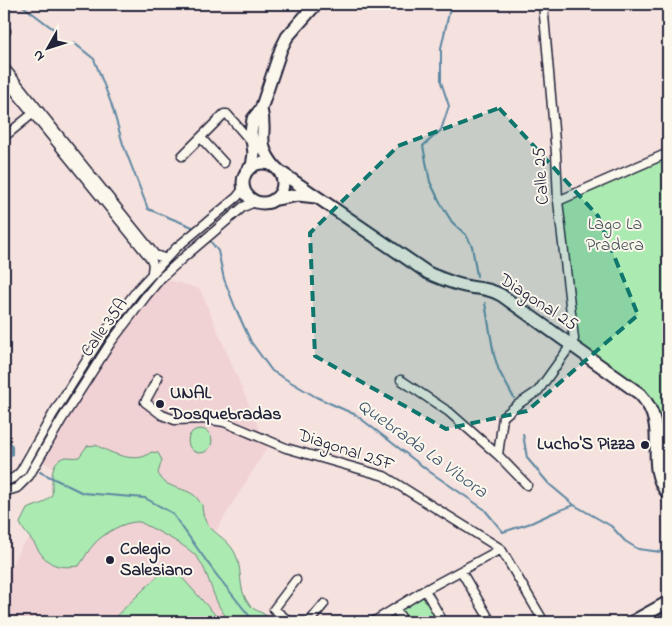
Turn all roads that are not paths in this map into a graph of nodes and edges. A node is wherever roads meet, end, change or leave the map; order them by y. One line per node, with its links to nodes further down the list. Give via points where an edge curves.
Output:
1 (316, 4): 5 (street, via 287,37)
2 (543, 4): 20 (street, Calle 25)
3 (4, 68): 6 (street)
4 (5, 81): 6 (street)
5 (261, 109): 9 (street, via 253,119); 12 (street, via 265,123 262,136)
6 (35, 112): 7 (street); 21 (street, via 154,255); 22 (street, via 151,259)
7 (4, 137)
8 (201, 138): 9 (street, via 227,114); 11 (street); 13 (street)
9 (253, 144): 12 (street); 14 (street)
10 (668, 154): 20 (street)
11 (182, 156)
12 (266, 157): 15 (street, Diagonal 25)
13 (224, 163)
14 (252, 167): 15 (street, via 264,163); 16 (street)
15 (277, 169): 17 (street, Diagonal 25); 18 (street, via 283,183)
16 (240, 192): 19 (street); 21 (street, Calle 35A)
17 (319, 198): 18 (street, Diagonal 25, via 298,195); 23 (street, Diagonal 25, via 428,273 449,282 501,295)
18 (276, 199): 19 (street)
19 (256, 202): 27 (street, Calle 35A, via 243,207 151,290 111,342)
20 (558, 202): 23 (street, Calle 25, via 574,339)
21 (164, 258): 22 (street, Calle 35A)
22 (152, 272): 26 (street, Calle 35A, via 102,336)
23 (571, 346): 28 (street, via 538,391 503,417); 32 (street, Diagonal 25, via 640,394 652,407 657,427 658,479)
24 (158, 378): 33 (street, Diagonal 25F, via 145,402 162,415 175,420 224,422 286,448 384,476)
25 (401, 380): 28 (street, via 449,412)
26 (53, 414): 27 (street); 29 (street, Calle 35A, via 21,471)
27 (62, 419): 31 (street, Calle 35A, via 29,476 17,488)
28 (498, 455): 30 (street)
29 (4, 482)
30 (527, 485)
31 (4, 492)
32 (668, 494)
33 (501, 548): 34 (street); 46 (street, Diagonal 25F)
34 (461, 571): 36 (street); 45 (street)
35 (296, 580): 40 (street, via 274,609)
36 (425, 590): 39 (street); 44 (street)
37 (668, 602): 47 (street)
38 (324, 604): 41 (street)
39 (395, 608): 42 (street); 43 (street)
40 (290, 622)
41 (308, 622)
42 (373, 622)
43 (404, 622)
44 (443, 622)
45 (491, 622)
46 (544, 622)
47 (632, 622)

